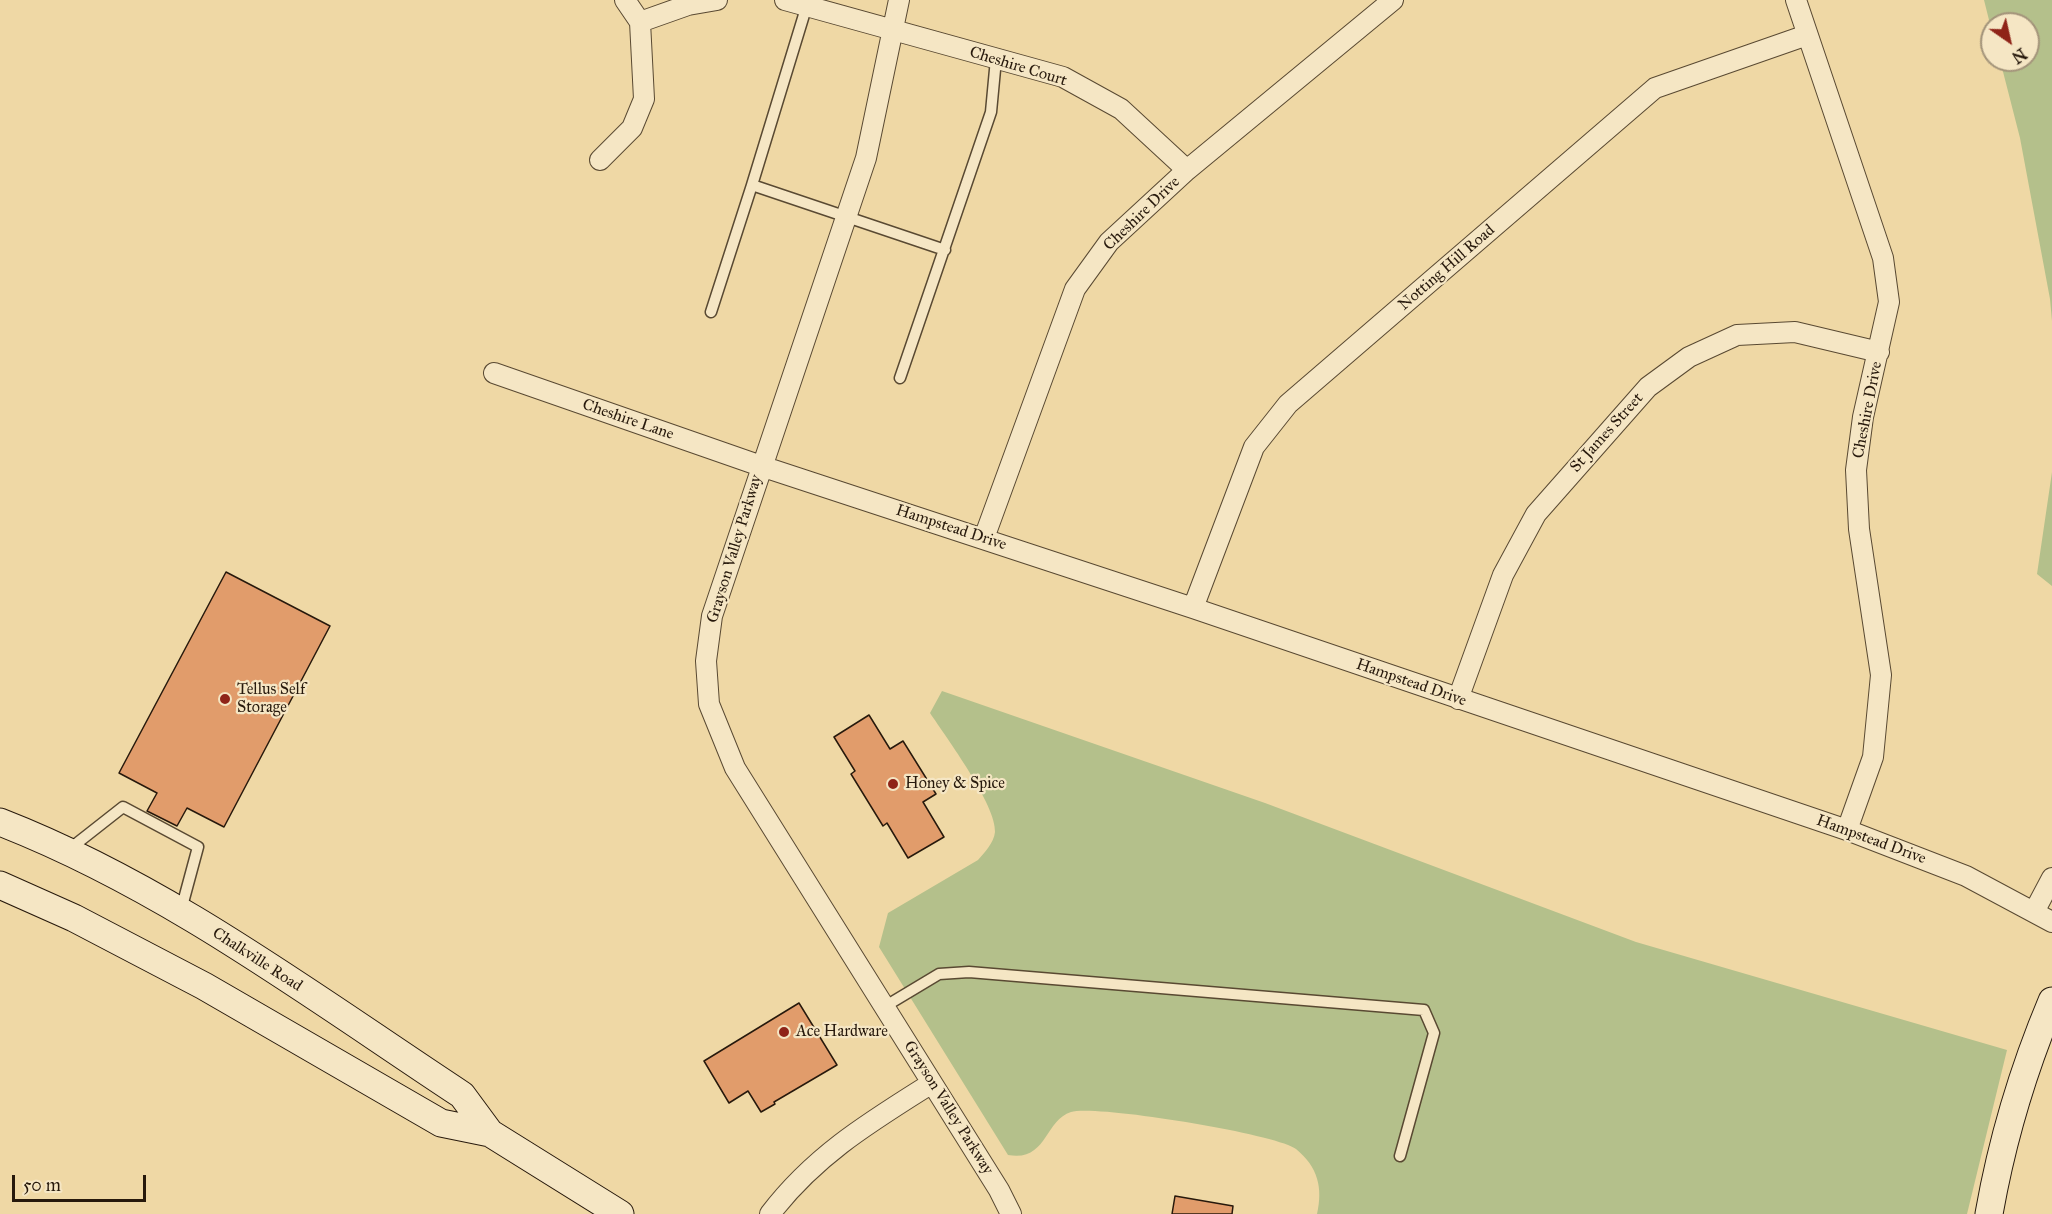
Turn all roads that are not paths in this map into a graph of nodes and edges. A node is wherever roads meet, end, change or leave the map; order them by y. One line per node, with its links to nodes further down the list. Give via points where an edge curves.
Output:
1 (625, 0): 8 (street)
2 (717, 0): 8 (street, via 688,5)
3 (785, 0): 7 (street, Cheshire Court)
4 (899, 0): 9 (street, Grayson Valley Parkway)
5 (1393, 0): 13 (street, Cheshire Drive)
6 (1796, 0): 10 (street, Cheshire Drive)
7 (807, 5): 9 (street, Cheshire Court); 14 (lane)
8 (640, 22): 12 (street, via 644,99 632,128)
9 (893, 31): 11 (street, Cheshire Court); 15 (street, Grayson Valley Parkway, via 866,158)
10 (1808, 35): 18 (street, Cheshire Drive, via 1882,258 1889,302); 23 (street, Notting Hill Road, via 1655,88 1288,404 1254,447)
11 (996, 59): 13 (street, Cheshire Court, via 1063,77 1120,109); 16 (lane, via 991,112)
12 (600, 160)
13 (1187, 170): 22 (street, Cheshire Drive, via 1109,242 1075,290)
14 (752, 185): 15 (lane); 17 (lane)
15 (846, 219): 16 (lane); 21 (street, Grayson Valley Parkway)
16 (945, 250): 20 (lane)
17 (711, 312)
18 (1879, 352): 24 (street, St James Street, via 1795,332 1737,335 1689,357 1648,387 1536,514 1503,575); 26 (street, Cheshire Drive, via 1863,417 1856,470 1859,530 1881,675 1873,757)
19 (495, 373): 21 (street, Cheshire Lane)
20 (900, 378)
21 (761, 466): 22 (street, Hampstead Drive); 34 (street, Grayson Valley Parkway, via 712,616 706,661 709,704 735,768)
22 (984, 538): 23 (street, Hampstead Drive)
23 (1193, 608): 24 (street, Hampstead Drive)
24 (1458, 699): 26 (street, Hampstead Drive)
25 (0, 822): 27 (main road, Chalkville Road)
26 (1847, 830): 31 (street, Hampstead Drive, via 1966,876)
27 (67, 851): 30 (main road, Chalkville Road); 30 (lane, via 123,807 198,847)
28 (2052, 878): 31 (street)
29 (0, 885): 37 (main road, Chalkville Road, via 74,918 204,986 441,1123)
30 (181, 911): 37 (main road, Chalkville Road, via 462,1095)
31 (2034, 912): 32 (street, Hampstead Drive)
32 (2052, 922)
33 (2052, 1001): 35 (main road)
34 (884, 1007): 36 (street, Grayson Valley Parkway); 38 (lane, via 939,974 969,972 1424,1010 1434,1033)
35 (2044, 1041): 42 (main road, via 2008,1121)
36 (932, 1083): 40 (street, via 831,1149); 41 (street, Grayson Valley Parkway)
37 (490, 1133): 39 (main road, Chalkville Road)
38 (1400, 1156)
39 (620, 1214)
40 (770, 1214)
41 (1011, 1214)
42 (1989, 1214)

